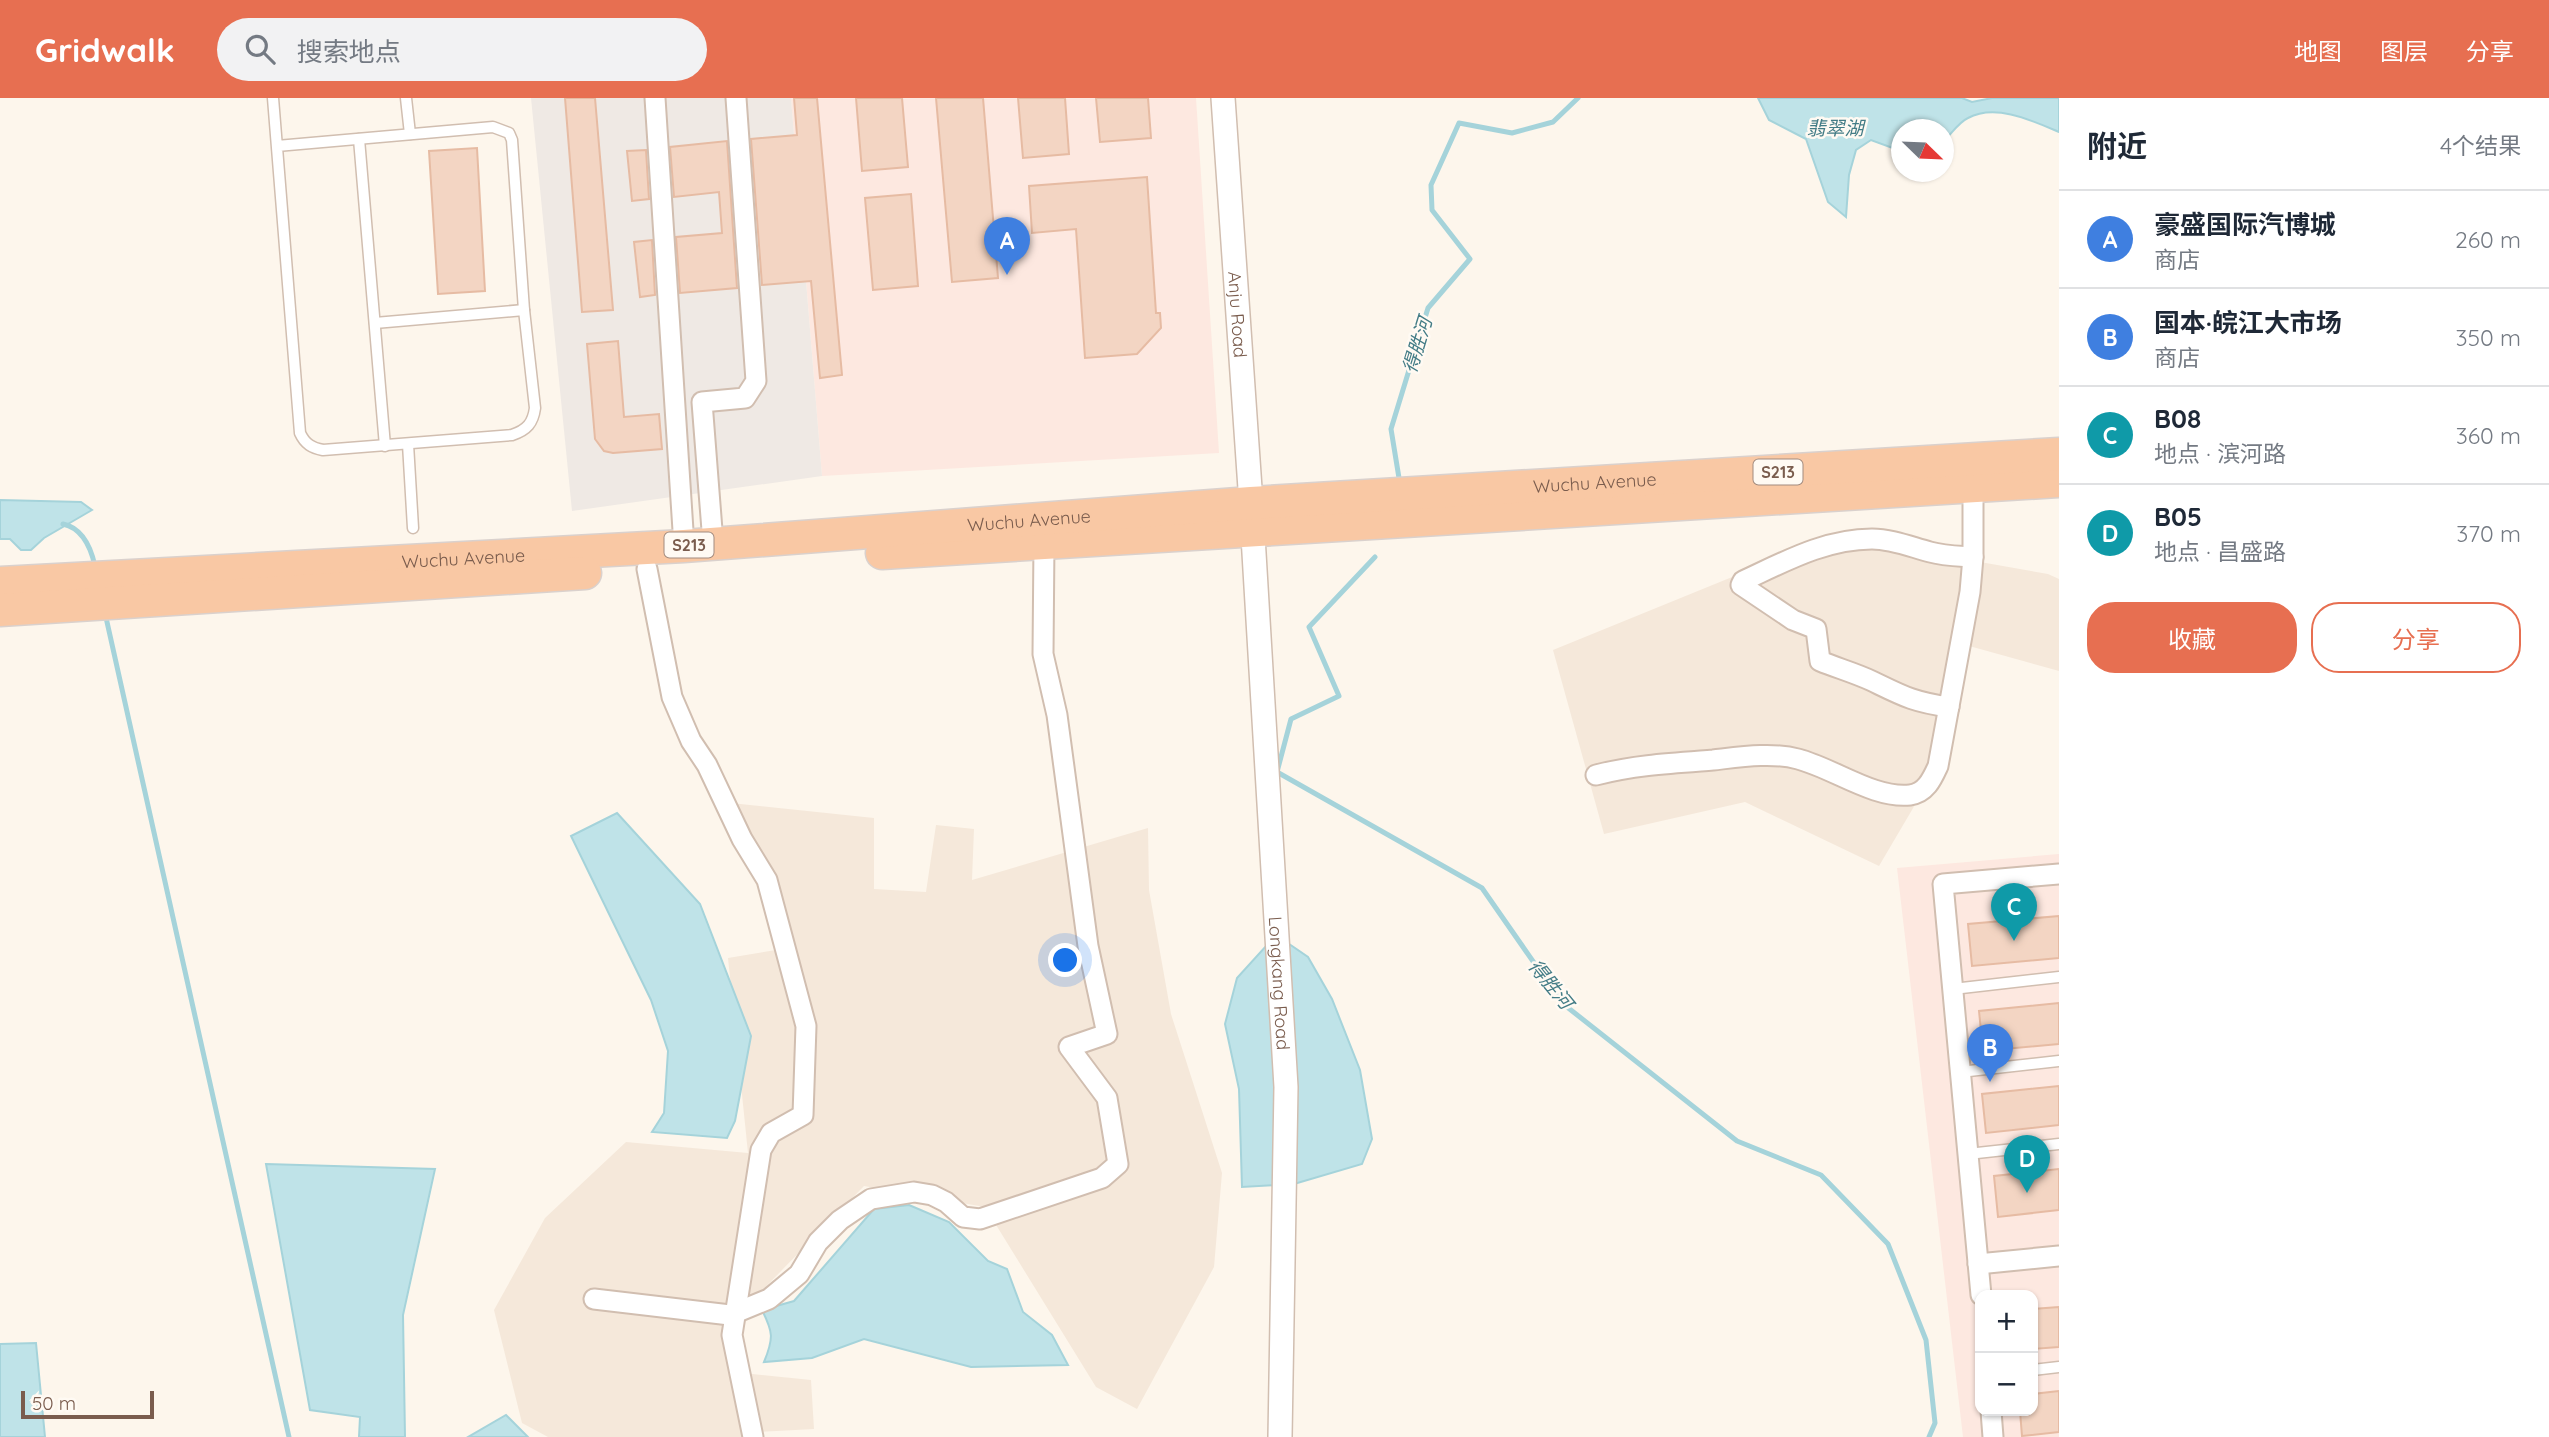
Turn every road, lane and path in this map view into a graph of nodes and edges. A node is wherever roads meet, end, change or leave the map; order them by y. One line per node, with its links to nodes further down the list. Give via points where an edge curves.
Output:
1 (273, 98): 8 (lane)
2 (406, 98): 6 (lane)
3 (655, 98): 20 (street)
4 (736, 98): 20 (street, via 757,381 745,398 702,402)
5 (1223, 98): 17 (street, Anju Road)
6 (410, 134): 7 (lane); 9 (lane, via 494,127 509,133)
7 (359, 139): 8 (lane); 10 (lane)
8 (277, 146): 12 (lane, via 300,433 309,446 323,450)
9 (524, 310): 10 (lane); 11 (lane, via 535,408 526,428 512,435)
10 (375, 323): 12 (lane)
11 (408, 444): 12 (lane); 18 (lane)
12 (385, 446)
13 (2059, 454): 16 (highway, Wuchu Avenue / S213)
14 (2059, 481): 15 (highway, Wuchu Avenue / S213)
15 (1973, 486): 16 (highway, Wuchu Avenue / S213); 21 (street)
16 (1497, 503): 17 (highway, Wuchu Avenue / S213)
17 (1252, 517): 19 (highway, Wuchu Avenue / S213); 20 (highway, Wuchu Avenue / S213); 45 (street, Longkang Road, via 1286,1087)
18 (413, 528)
19 (1044, 542): 22 (highway, Wuchu Avenue / S213); 40 (street, via 1043,654 1057,715 1088,946 1107,1034 1069,1047 1107,1098 1118,1164 1102,1178 980,1219 962,1217 932,1195 914,1192 871,1199 818,1242 799,1274 769,1299)
20 (699, 544): 24 (highway, Wuchu Avenue / S213)
21 (1973, 557): 27 (street); 27 (street, via 1873,539 1834,542 1741,585 1793,620 1816,629 1820,661 1920,703)
22 (647, 569): 24 (highway, Wuchu Avenue / S213); 40 (street, via 672,697 767,880 806,1026 803,1115 771,1133 761,1150)
23 (0, 583): 25 (highway, Wuchu Avenue / S213)
24 (128, 589): 25 (highway, Wuchu Avenue / S213)
25 (60, 593): 26 (highway, Wuchu Avenue / S213)
26 (0, 610)
27 (1949, 707): 28 (street, via 1933,778 1919,793 1909,795 1882,792 1794,758 1749,756 1627,767)
28 (1596, 775)
29 (2059, 874): 31 (street, via 1943,884)
30 (2059, 977): 31 (lane)
31 (1953, 989): 33 (street)
32 (2059, 1061): 33 (lane)
33 (1960, 1073): 35 (street)
34 (2059, 1144): 35 (lane)
35 (1968, 1154): 37 (street)
36 (2059, 1256): 37 (street)
37 (1978, 1264): 38 (street)
38 (1980, 1290)
39 (594, 1299): 40 (street)
40 (736, 1313): 44 (street, via 732,1335)
41 (2059, 1367): 42 (lane)
42 (2038, 1369)
43 (1991, 1416): 46 (street)
44 (753, 1437)
45 (1280, 1437)
46 (1993, 1437)

